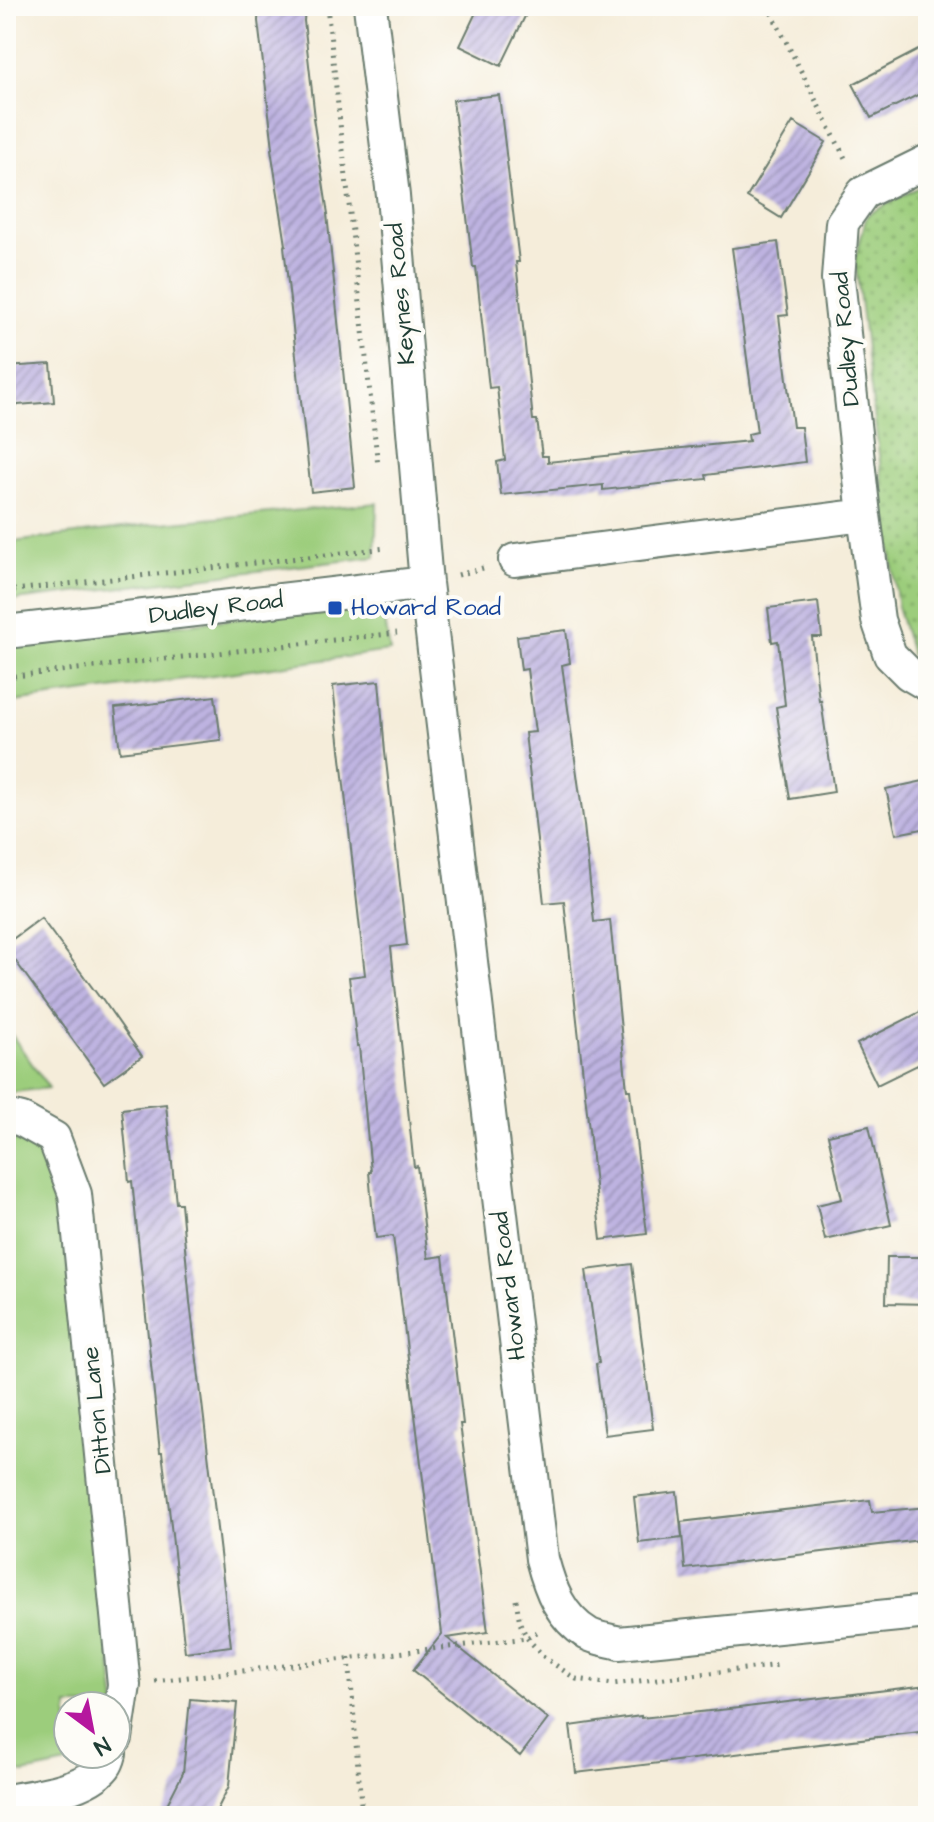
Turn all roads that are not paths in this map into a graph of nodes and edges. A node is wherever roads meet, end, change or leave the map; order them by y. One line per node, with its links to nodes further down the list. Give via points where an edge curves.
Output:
1 (370, 6): 5 (street, Keynes Road, via 393,196)
2 (928, 161): 3 (street, Dudley Road, via 863,193 842,223 838,279)
3 (864, 515): 4 (street); 7 (street, Dudley Road, via 878,620 890,655)
4 (515, 560)
5 (426, 583): 6 (street, Dudley Road); 9 (street, Howard Road, via 542,1559 550,1589 565,1615 590,1635 619,1643)
6 (6, 632)
7 (928, 685)
8 (6, 1116): 10 (street, Ditton Lane, via 54,1138 75,1194)
9 (928, 1612)
10 (123, 1690)
11 (100, 1770): 12 (street, via 52,1794)
12 (6, 1801)

